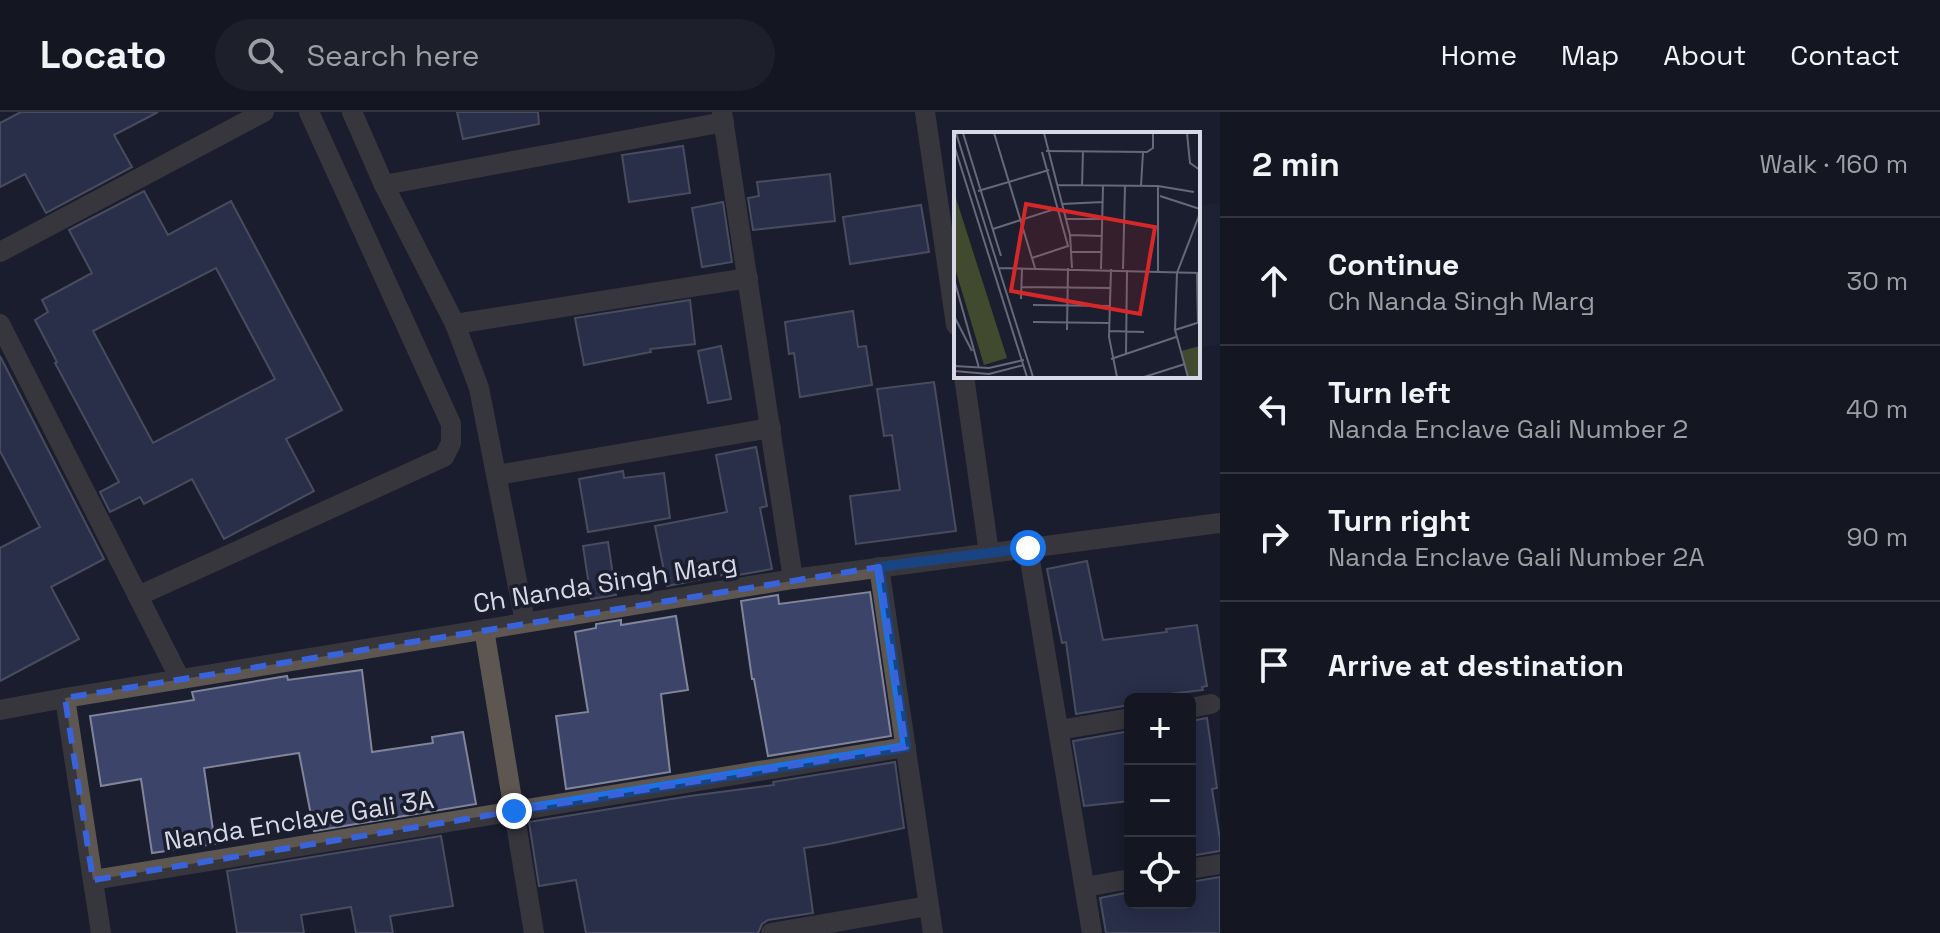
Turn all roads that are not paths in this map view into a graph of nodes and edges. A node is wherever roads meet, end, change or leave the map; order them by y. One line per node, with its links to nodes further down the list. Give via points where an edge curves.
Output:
1 (264, 112): 7 (street)
2 (309, 112): 20 (street, via 451,424 451,443 444,457)
3 (352, 112): 6 (street)
4 (925, 112): 9 (street)
5 (723, 117): 6 (street); 8 (street)
6 (384, 185): 11 (street)
7 (0, 252)
8 (748, 278): 11 (street); 13 (street)
9 (954, 311)
10 (0, 324): 20 (street)
11 (455, 324): 14 (street, via 479,388)
12 (964, 378): 17 (street)
13 (771, 428): 14 (street); 19 (street)
14 (497, 475): 21 (street)
15 (1220, 523): 16 (street, Ch Nanda Singh Marg)
16 (1028, 548): 17 (street, Ch Nanda Singh Marg); 29 (street)
17 (989, 553): 18 (street, Ch Nanda Singh Marg)
18 (879, 567): 19 (street, Ch Nanda Singh Marg); 30 (street)
19 (793, 579): 21 (street, Ch Nanda Singh Marg)
20 (138, 596): 23 (street)
21 (525, 622): 22 (street, Ch Nanda Singh Marg)
22 (484, 629): 23 (street, Ch Nanda Singh Marg); 31 (street)
23 (180, 679): 24 (street, Ch Nanda Singh Marg)
24 (65, 698): 27 (street, Ch Nanda Singh Marg); 34 (street)
25 (1211, 704): 26 (street)
26 (1196, 707)
27 (0, 710)
28 (1124, 719): 29 (street)
29 (1059, 730): 36 (street)
30 (906, 747): 31 (street, Nanda Enclave Gali 3A); 37 (street)
31 (514, 811): 34 (street, Nanda Enclave Gali 3A); 39 (street)
32 (1220, 864): 33 (street)
33 (1196, 868)
34 (93, 880): 38 (street)
35 (1124, 880): 36 (street)
36 (1085, 887): 42 (street)
37 (928, 906): 40 (street); 41 (street)
38 (101, 933)
39 (534, 933)
40 (771, 933)
41 (933, 933)
42 (1092, 933)

